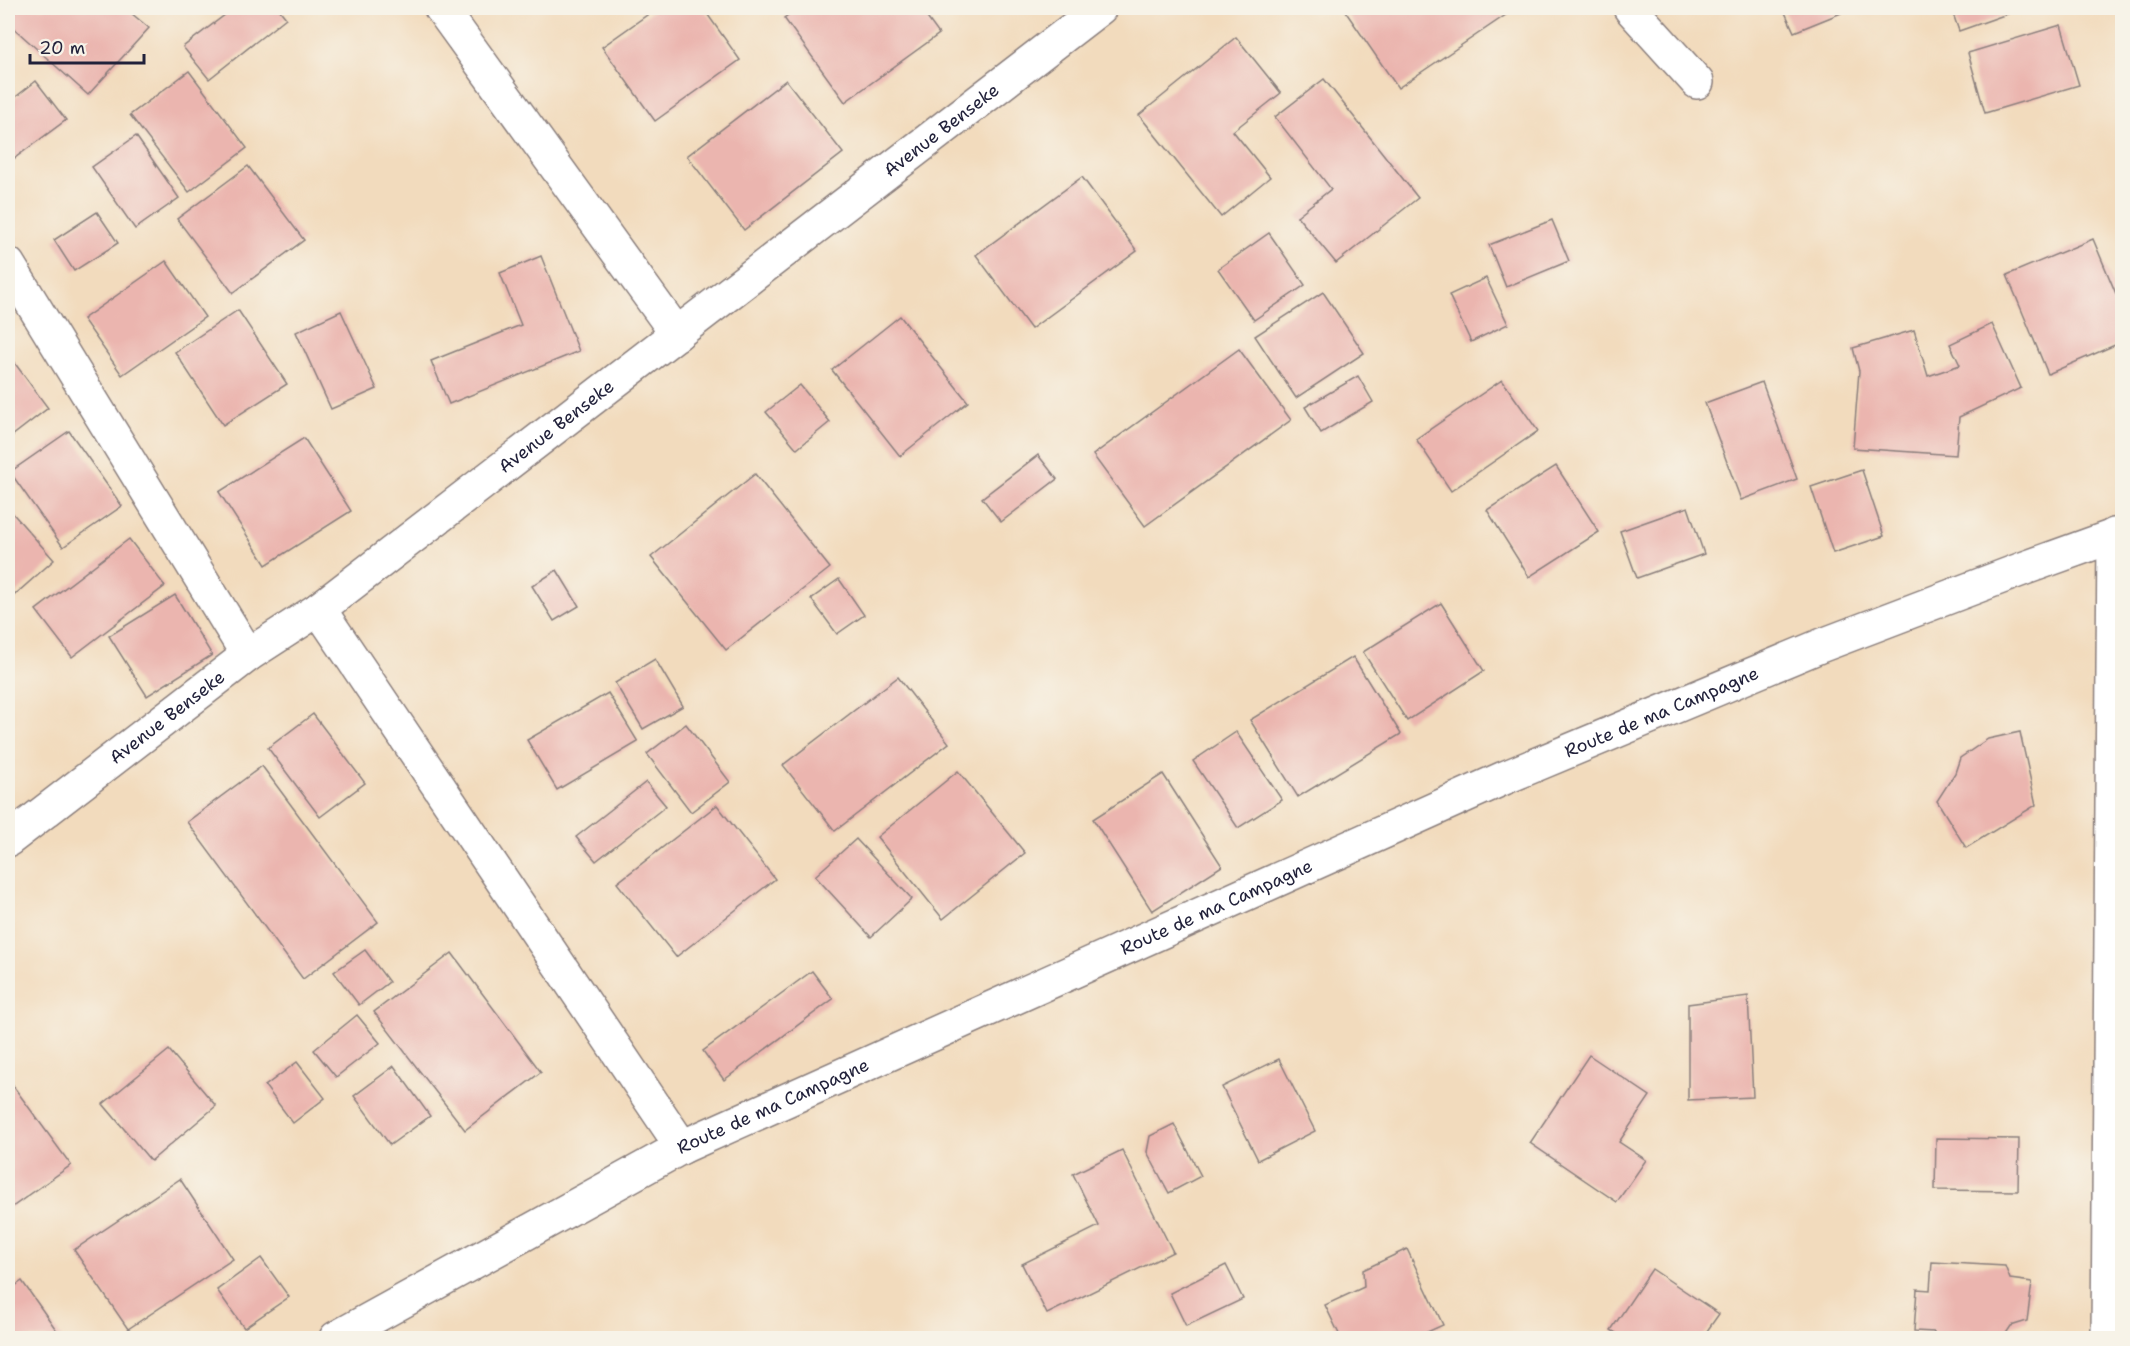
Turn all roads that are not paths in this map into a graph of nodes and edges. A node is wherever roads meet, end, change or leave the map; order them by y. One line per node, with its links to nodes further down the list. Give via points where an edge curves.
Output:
1 (441, 8): 6 (street)
2 (1100, 8): 6 (street, Avenue Benseke)
3 (1630, 8): 4 (street)
4 (1696, 82)
5 (8, 264): 9 (street)
6 (677, 334): 8 (street, Avenue Benseke)
7 (2118, 534): 11 (street, Route de ma Campagne, via 1820,646 1504,778); 13 (street)
8 (319, 609): 9 (street, Avenue Benseke); 11 (street)
9 (248, 655): 10 (street, Avenue Benseke)
10 (8, 840)
11 (682, 1147): 12 (street, Route de ma Campagne)
12 (336, 1338)
13 (2108, 1338)

